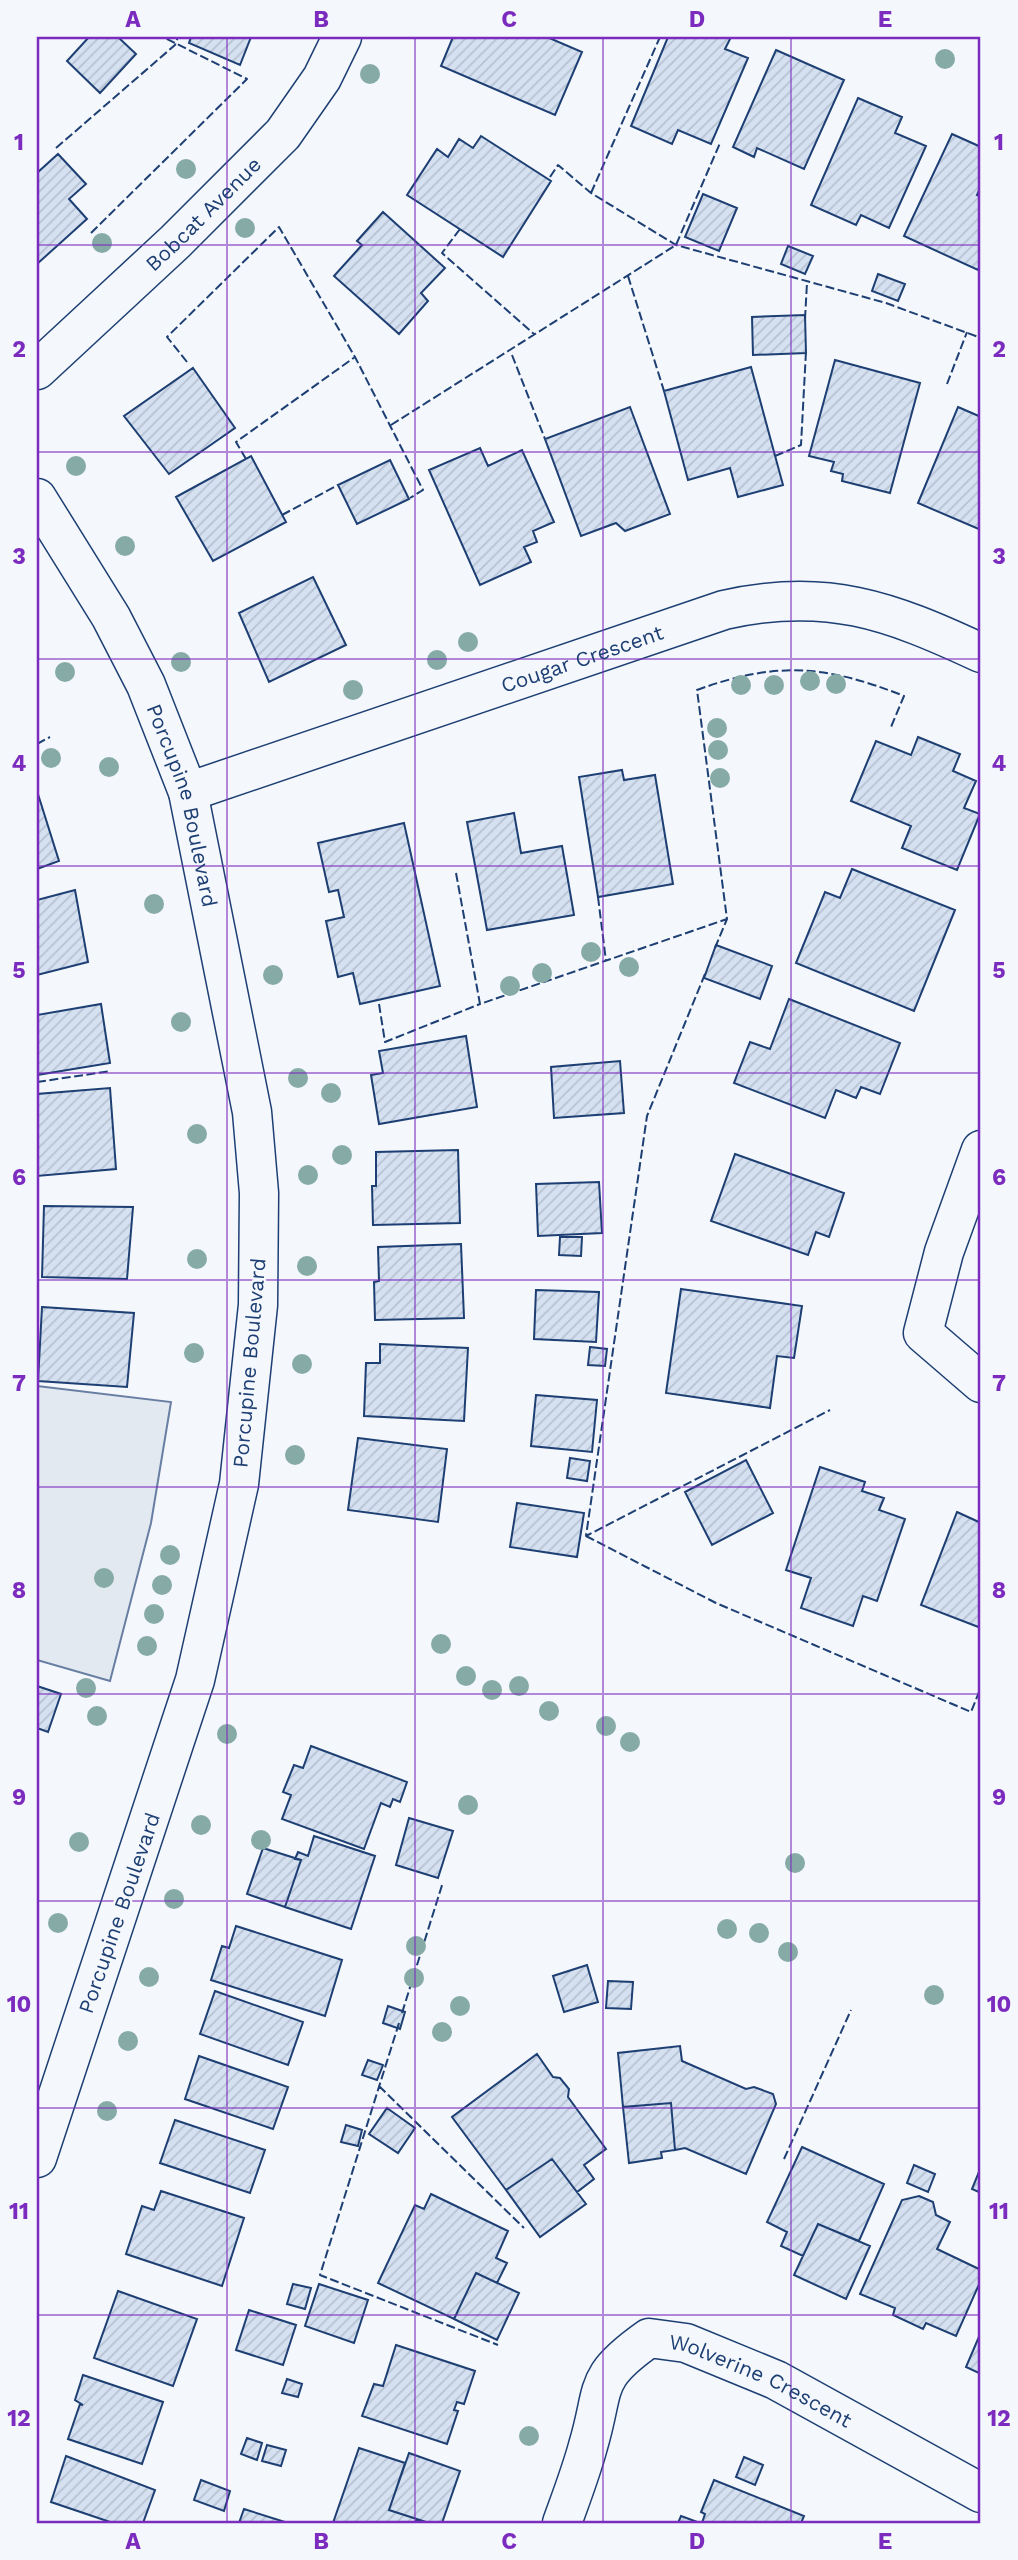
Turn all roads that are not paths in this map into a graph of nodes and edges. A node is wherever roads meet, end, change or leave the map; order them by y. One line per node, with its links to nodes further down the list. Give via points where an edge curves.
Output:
1 (342, 37): 2 (street, Bobcat Avenue, via 322,78 282,134 175,242)
2 (37, 370)
3 (37, 498): 5 (street, Porcupine Boulevard, via 111,617 146,685)
4 (981, 653): 5 (street, Cougar Crescent, via 843,602 765,601 724,610)
5 (188, 792): 8 (street, Porcupine Boulevard, via 252,1112 258,1301 250,1398 239,1484 195,1681)
6 (981, 1150): 7 (street, via 944,1252 923,1333)
7 (981, 1383)
8 (37, 2158)
9 (981, 2493): 10 (street, Wolverine Crescent, via 776,2380 686,2343 649,2338 619,2359 600,2388 589,2444)
10 (562, 2523)

